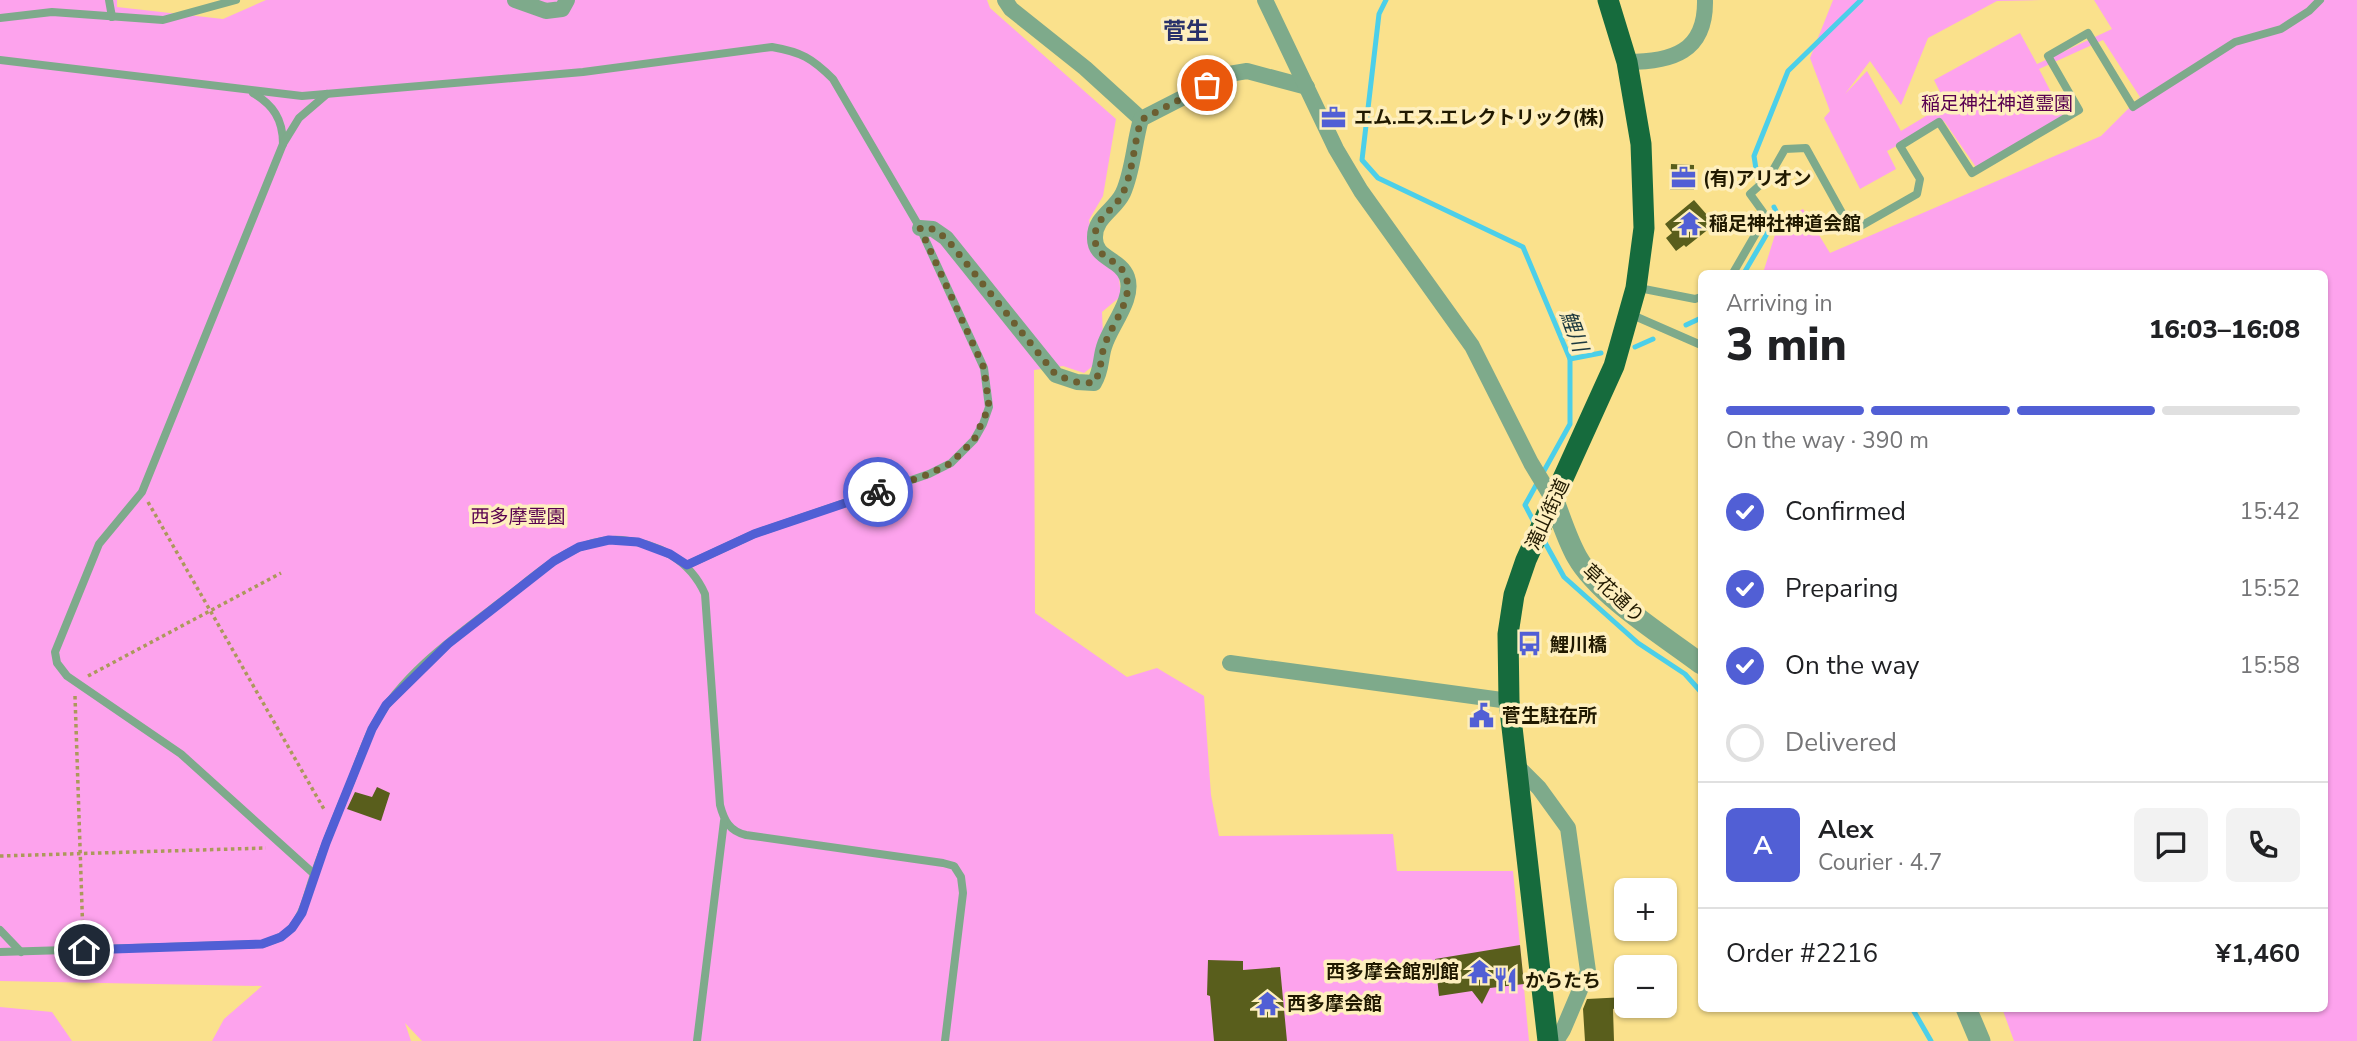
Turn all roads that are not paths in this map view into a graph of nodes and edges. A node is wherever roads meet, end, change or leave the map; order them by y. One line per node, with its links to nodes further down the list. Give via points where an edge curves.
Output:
1 (109, 0): 10 (lane)
2 (236, 0): 10 (lane, via 163,20)
3 (515, 0): 4 (street, via 546,11 562,9)
4 (567, 0)
5 (1005, 0): 17 (street)
6 (1265, 0): 14 (street)
7 (1608, 0): 13 (highway, 滝山街道)
8 (1705, 0): 13 (street, via 1706,20 1694,41 1676,56)
9 (2320, 0): 20 (lane, via 2281,29 2235,42 2133,107 2088,33 2048,56 2079,110 1972,173 1939,122 1900,146 1920,179 1917,194 1852,231 1806,148 1785,149 1769,177 1750,194 1763,212 1762,223)
10 (112, 17): 11 (lane, via 52,12)
11 (0, 19)
12 (0, 60): 15 (lane)
13 (1627, 62): 21 (highway, 滝山街道, via 1642,144 1644,228)
14 (1307, 87): 17 (street, via 1247,71 1229,74); 25 (street, via 1361,191 1472,346)
15 (250, 91): 16 (lane); 18 (lane, via 269,102 278,116)
16 (327, 94): 18 (lane, via 299,118); 19 (lane, via 583,72 772,47 793,51 814,60 833,79)
17 (1141, 120): 19 (street, via 1124,191 1097,223 1094,239 1098,251 1128,278 1126,299 1103,348 1101,371 1094,383 1056,375 946,238 933,229)
18 (283, 144): 32 (lane, via 142,492 99,544 55,652 67,676 181,754)
19 (920, 228): 26 (lane, via 984,368 989,407 974,440 951,463 929,474 754,534)
20 (1734, 270)
21 (1636, 288): 22 (lane); 23 (highway, 滝山街道)
22 (1698, 298)
23 (1630, 314): 24 (lane); 25 (highway, 滝山街道, via 1614,366)
24 (1698, 344)
25 (1548, 500): 27 (street, 草花通り, via 1588,574); 29 (highway, 滝山街道, via 1514,595 1508,634)
26 (687, 565): 31 (lane, via 705,594); 32 (lane, via 638,542 609,540 579,547 554,561 448,644 386,705 372,729)
27 (1698, 662)
28 (1230, 663): 29 (street)
29 (1509, 701): 30 (highway, 滝山街道)
30 (1518, 767): 39 (highway, 滝山街道); 40 (street, via 1569,828 1588,971)
31 (724, 821): 37 (lane); 38 (lane, via 746,835 954,866 961,877 962,893)
32 (314, 874): 35 (lane, via 302,913 292,928 262,944)
33 (0, 930): 35 (lane)
34 (0, 952): 35 (lane)
35 (21, 952)
36 (1968, 1012): 41 (street)
37 (697, 1041)
38 (945, 1041)
39 (1548, 1041)
40 (1556, 1041)
41 (1980, 1041)

